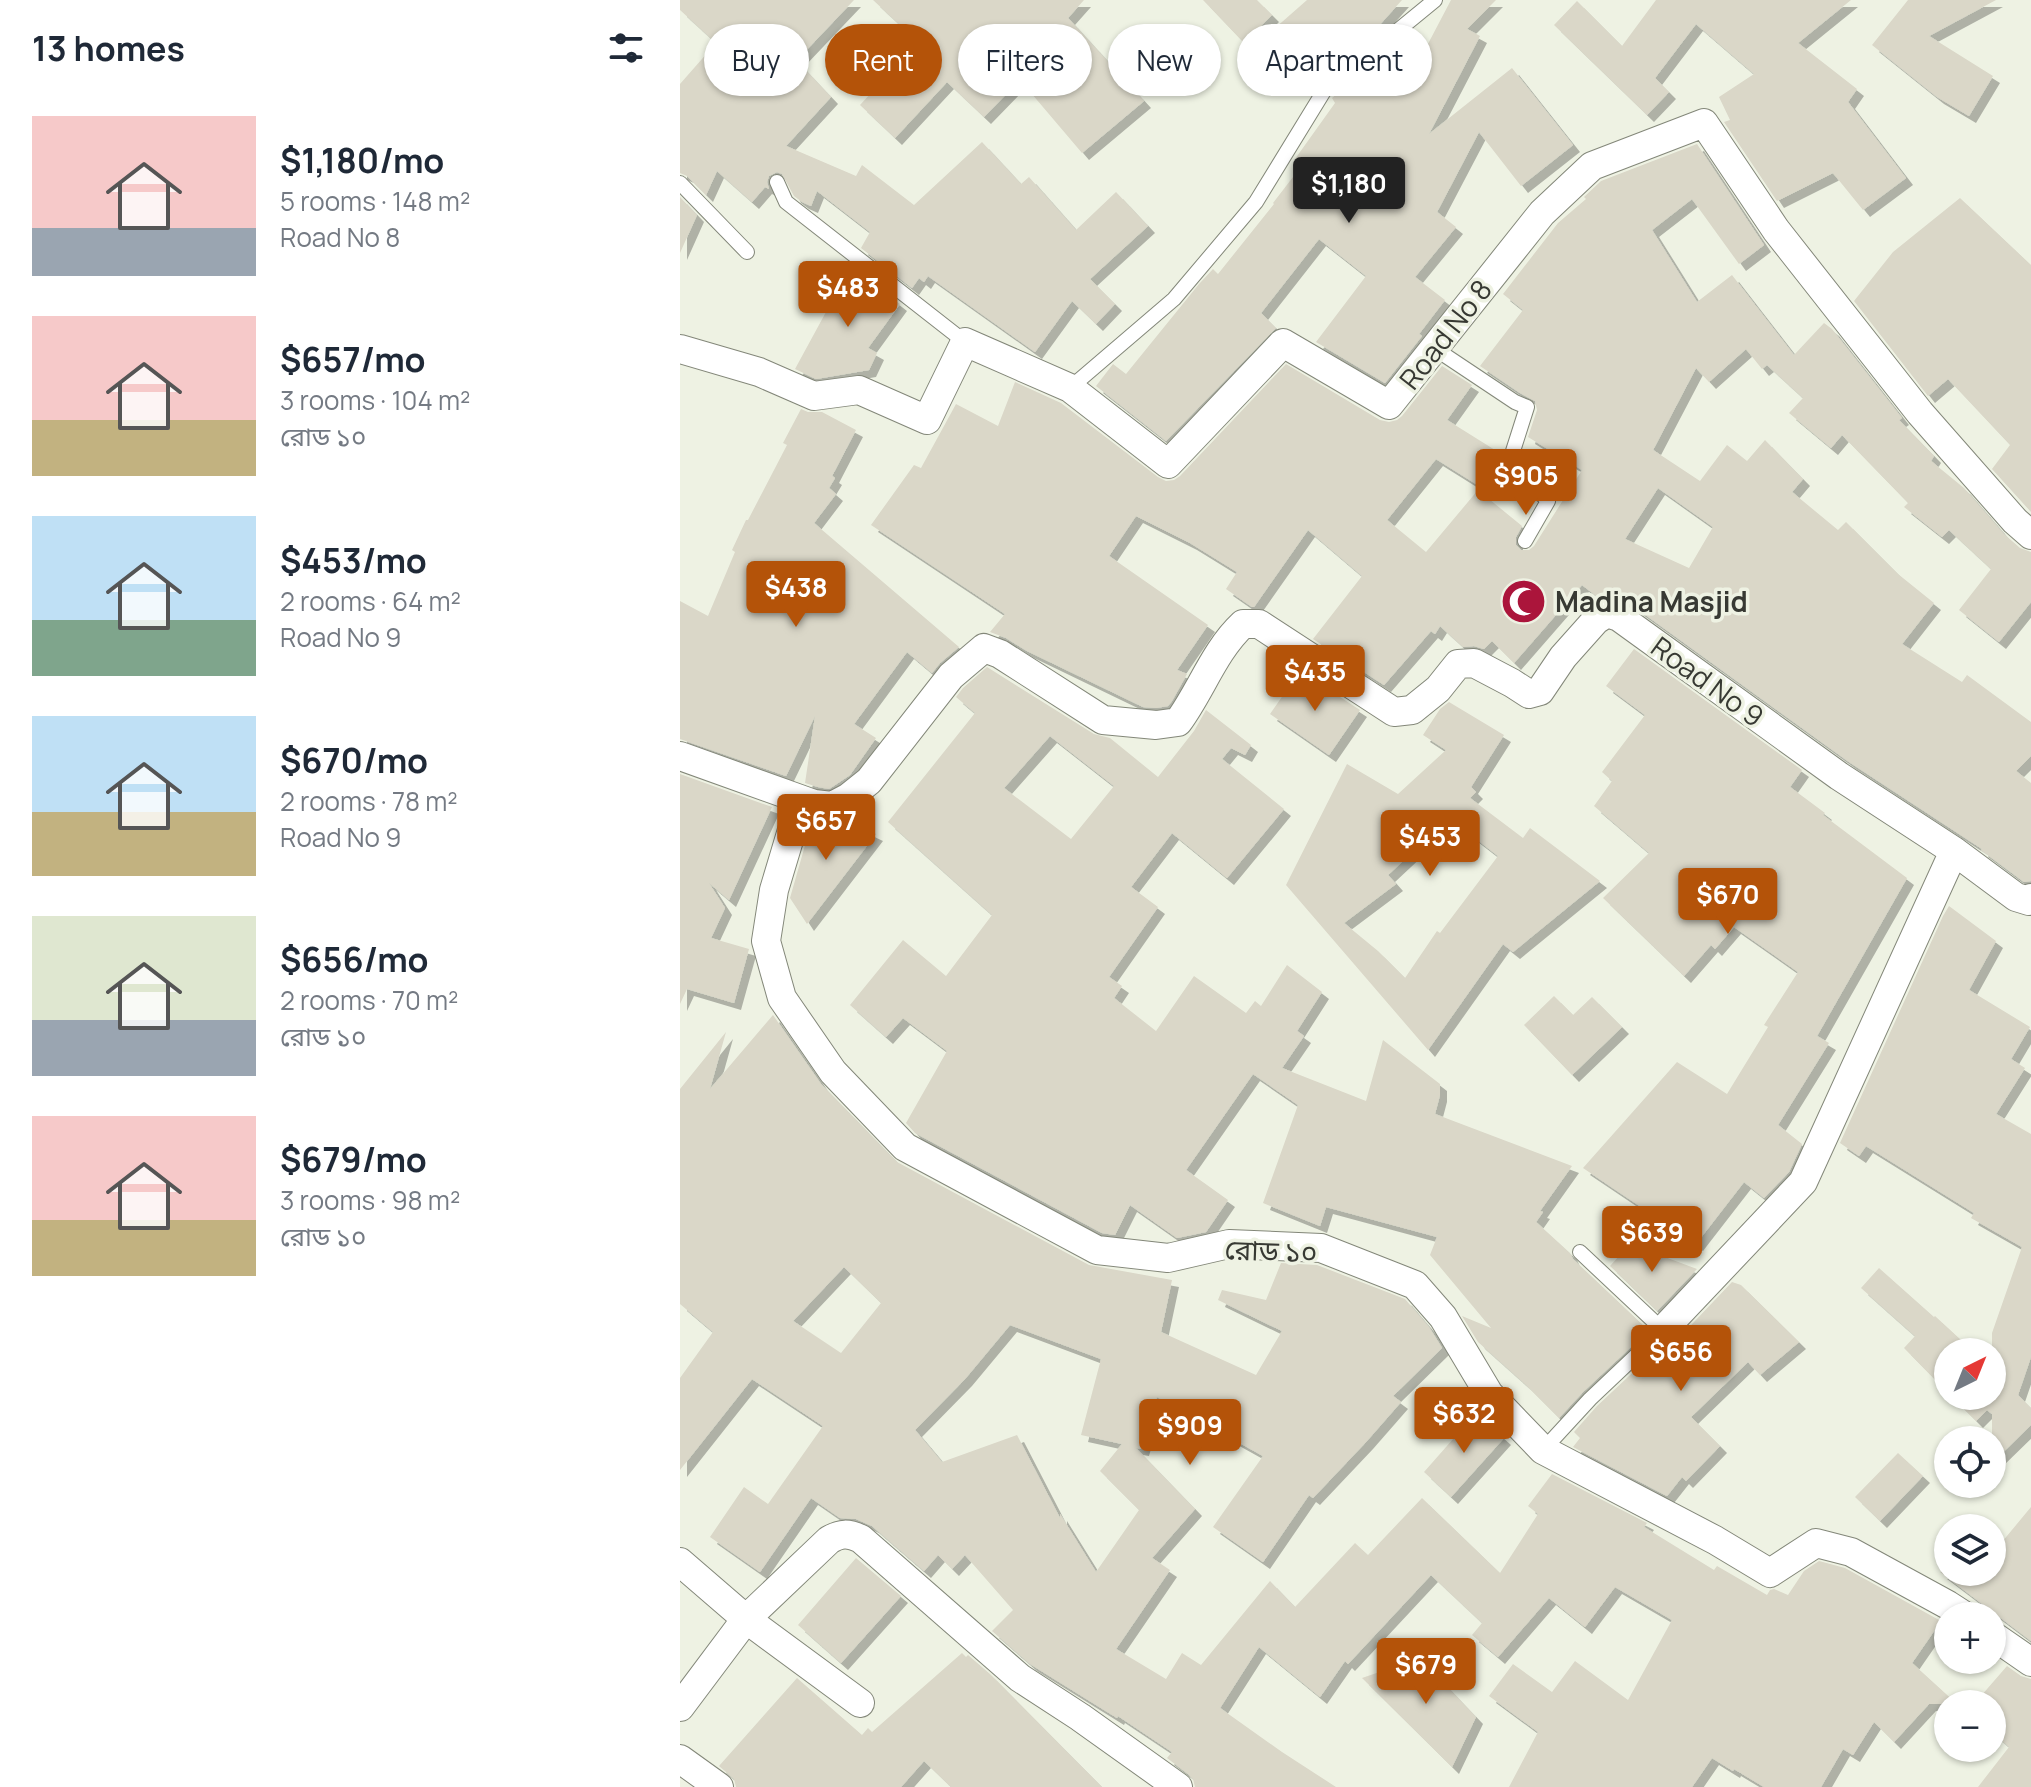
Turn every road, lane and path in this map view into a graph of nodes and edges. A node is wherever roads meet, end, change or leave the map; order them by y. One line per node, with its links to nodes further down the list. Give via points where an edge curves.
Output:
1 (1435, 0): 8 (lane, via 1324,91 1256,202 1174,299)
2 (777, 182): 5 (lane, via 786,202)
3 (680, 183): 4 (lane)
4 (747, 252)
5 (965, 342): 7 (street, via 927,420 859,390 814,396 759,372); 8 (street, Road No 8)
6 (1434, 348): 8 (street, Road No 8, via 1389,405 1283,343 1168,464); 9 (street, Road No 8, via 1542,213 1592,166 1704,123 1776,230 1920,413); 10 (lane, via 1527,407 1513,451 1516,468 1548,501)
7 (680, 349)
8 (1070, 388)
9 (2031, 535)
10 (1525, 541)
11 (680, 756): 12 (street)
12 (801, 800): 13 (street, Road No 9, via 832,806 869,781 951,676 984,648 1103,720 1156,725 1178,722 1232,634 1243,624 1259,624 1394,712 1412,710 1458,664 1474,663 1529,694 1540,691 1571,647 1607,613); 17 (street, রোড ১০, via 774,890 766,941 782,998 833,1072 905,1147 1097,1250 1168,1258 1229,1244 1321,1248 1415,1285 1443,1317 1489,1394)
13 (1954, 851): 14 (street, Road No 9, via 2016,897); 16 (street, via 1803,1182)
14 (2031, 898)
15 (1580, 1252): 16 (lane)
16 (1663, 1330): 17 (lane)
17 (1543, 1450): 19 (street, রোড ১০, via 1770,1573 1816,1543 1851,1552)
18 (680, 1562): 20 (street)
19 (1943, 1602)
20 (746, 1619): 23 (street); 24 (street); 27 (street, via 829,1540 840,1533 852,1535 1020,1678)
21 (2006, 1645): 22 (street)
22 (2031, 1662)
23 (860, 1703)
24 (680, 1707)
25 (680, 1759): 26 (street)
26 (719, 1787)
27 (1178, 1787)

